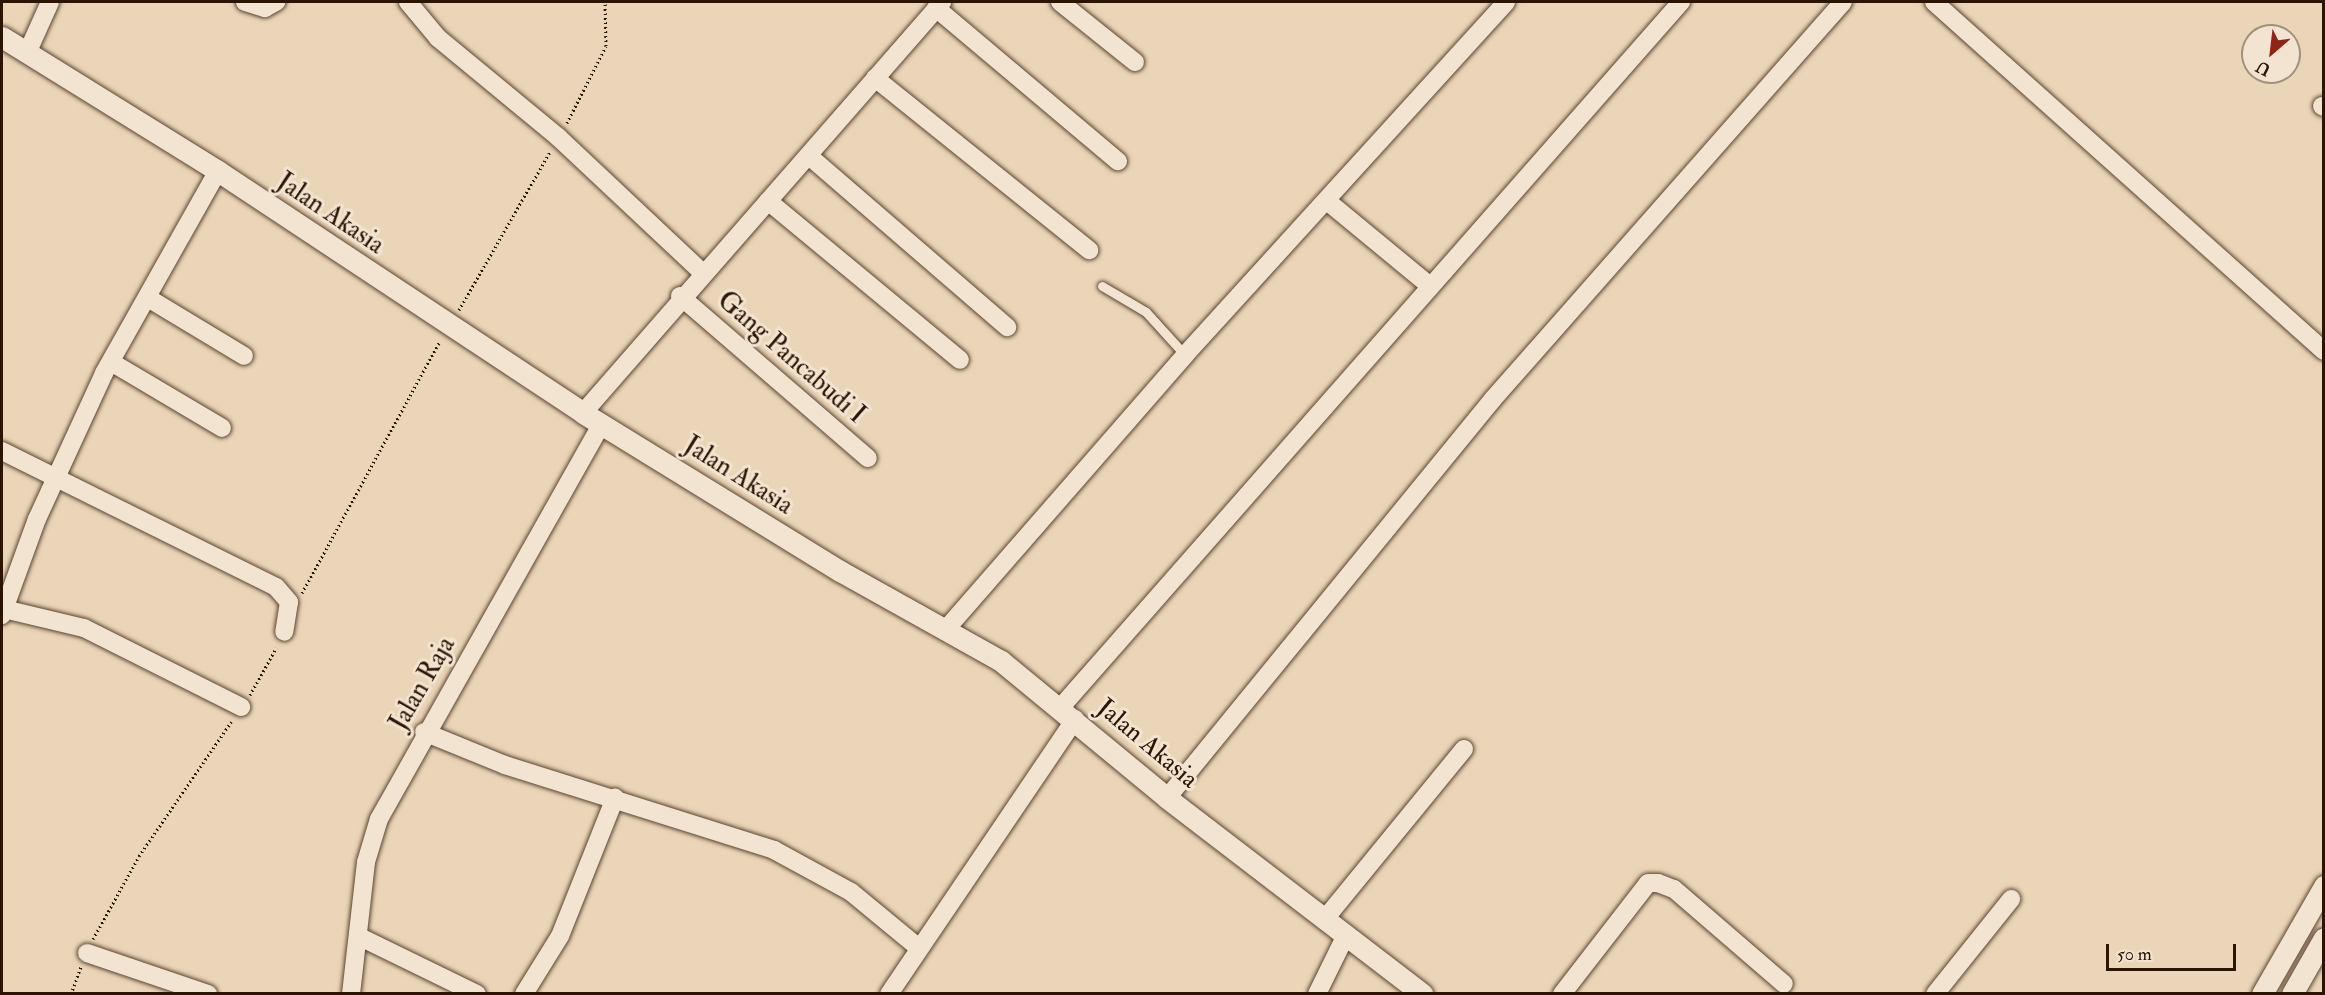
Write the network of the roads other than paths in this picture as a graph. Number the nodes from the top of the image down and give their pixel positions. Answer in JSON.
{"nodes":[{"id":1,"x":50,"y":2,"type":"edge"},
{"id":2,"x":245,"y":2,"type":"edge"},
{"id":3,"x":276,"y":2,"type":"edge"},
{"id":4,"x":408,"y":2,"type":"edge"},
{"id":5,"x":1060,"y":2,"type":"edge"},
{"id":6,"x":1506,"y":2,"type":"edge"},
{"id":7,"x":1681,"y":2,"type":"edge"},
{"id":8,"x":1843,"y":2,"type":"edge"},
{"id":9,"x":1934,"y":2,"type":"edge"},
{"id":10,"x":939,"y":5,"type":"edge"},
{"id":11,"x":2,"y":37,"type":"edge"},
{"id":12,"x":28,"y":51,"type":"junction"},
{"id":13,"x":1135,"y":62,"type":"dead end"},
{"id":14,"x":875,"y":78,"type":"junction"},
{"id":15,"x":809,"y":156,"type":"junction"},
{"id":16,"x":1118,"y":161,"type":"dead end"},
{"id":17,"x":218,"y":171,"type":"junction"},
{"id":18,"x":768,"y":201,"type":"junction"},
{"id":19,"x":1327,"y":201,"type":"junction"},
{"id":20,"x":1089,"y":250,"type":"dead end"},
{"id":21,"x":702,"y":272,"type":"junction"},
{"id":22,"x":1102,"y":285,"type":"dead end"},
{"id":23,"x":1430,"y":286,"type":"junction"},
{"id":24,"x":680,"y":296,"type":"junction"},
{"id":25,"x":148,"y":298,"type":"junction"},
{"id":26,"x":1007,"y":327,"type":"dead end"},
{"id":27,"x":2324,"y":351,"type":"edge"},
{"id":28,"x":1185,"y":355,"type":"junction"},
{"id":29,"x":244,"y":356,"type":"dead end"},
{"id":30,"x":960,"y":360,"type":"dead end"},
{"id":31,"x":111,"y":362,"type":"junction"},
{"id":32,"x":583,"y":413,"type":"junction"},
{"id":33,"x":602,"y":423,"type":"junction"},
{"id":34,"x":222,"y":428,"type":"dead end"},
{"id":35,"x":2,"y":451,"type":"edge"},
{"id":36,"x":868,"y":458,"type":"dead end"},
{"id":37,"x":56,"y":477,"type":"junction"},
{"id":38,"x":3,"y":612,"type":"edge"},
{"id":39,"x":948,"y":627,"type":"junction"},
{"id":40,"x":284,"y":632,"type":"road end"},
{"id":41,"x":241,"y":707,"type":"road end"},
{"id":42,"x":1068,"y":713,"type":"junction"},
{"id":43,"x":424,"y":732,"type":"junction"},
{"id":44,"x":1464,"y":749,"type":"dead end"},
{"id":45,"x":615,"y":798,"type":"junction"},
{"id":46,"x":1167,"y":798,"type":"junction"},
{"id":47,"x":2324,"y":886,"type":"edge"},
{"id":48,"x":2011,"y":898,"type":"dead end"},
{"id":49,"x":1324,"y":920,"type":"junction"},
{"id":50,"x":360,"y":937,"type":"junction"},
{"id":51,"x":1345,"y":937,"type":"junction"},
{"id":52,"x":2324,"y":938,"type":"edge"},
{"id":53,"x":919,"y":948,"type":"junction"},
{"id":54,"x":87,"y":953,"type":"road end"},
{"id":55,"x":1784,"y":984,"type":"dead end"},
{"id":56,"x":207,"y":993,"type":"edge"},
{"id":57,"x":351,"y":993,"type":"edge"},
{"id":58,"x":477,"y":993,"type":"edge"},
{"id":59,"x":524,"y":993,"type":"edge"},
{"id":60,"x":889,"y":993,"type":"edge"},
{"id":61,"x":1317,"y":993,"type":"edge"},
{"id":62,"x":1422,"y":993,"type":"edge"},
{"id":63,"x":1562,"y":993,"type":"edge"},
{"id":64,"x":1935,"y":993,"type":"edge"},
{"id":65,"x":2262,"y":993,"type":"edge"},
{"id":66,"x":2292,"y":993,"type":"edge"}],
"edges":[{"from":1,"to":12,"type":"street"},
{"from":2,"to":3,"type":"street"},
{"from":4,"to":21,"type":"street"},
{"from":5,"to":13,"type":"street"},
{"from":6,"to":19,"type":"street"},
{"from":7,"to":23,"type":"street"},
{"from":8,"to":46,"type":"street"},
{"from":9,"to":27,"type":"street"},
{"from":10,"to":14,"type":"street"},
{"from":10,"to":16,"type":"street"},
{"from":11,"to":12,"type":"street","name":"Jalan Akasia"},
{"from":12,"to":17,"type":"street","name":"Jalan Akasia"},
{"from":14,"to":15,"type":"street"},
{"from":14,"to":20,"type":"street"},
{"from":15,"to":18,"type":"street"},
{"from":15,"to":26,"type":"street"},
{"from":17,"to":25,"type":"street"},
{"from":17,"to":32,"type":"street","name":"Jalan Akasia"},
{"from":18,"to":21,"type":"street"},
{"from":18,"to":30,"type":"street"},
{"from":19,"to":23,"type":"street"},
{"from":19,"to":28,"type":"street"},
{"from":21,"to":24,"type":"street"},
{"from":22,"to":28,"type":"lane"},
{"from":23,"to":42,"type":"street"},
{"from":24,"to":32,"type":"street"},
{"from":24,"to":36,"type":"street","name":"Gang Pancabudi I"},
{"from":25,"to":29,"type":"street"},
{"from":25,"to":31,"type":"street"},
{"from":28,"to":39,"type":"street"},
{"from":31,"to":34,"type":"street"},
{"from":31,"to":37,"type":"street"},
{"from":32,"to":33,"type":"street","name":"Jalan Akasia"},
{"from":33,"to":39,"type":"street","name":"Jalan Akasia"},
{"from":33,"to":43,"type":"street","name":"Jalan Raja"},
{"from":35,"to":37,"type":"street"},
{"from":37,"to":38,"type":"street"},
{"from":37,"to":40,"type":"street"},
{"from":38,"to":41,"type":"street"},
{"from":39,"to":42,"type":"street","name":"Jalan Akasia"},
{"from":42,"to":46,"type":"street","name":"Jalan Akasia"},
{"from":42,"to":53,"type":"street"},
{"from":43,"to":45,"type":"street"},
{"from":43,"to":50,"type":"street","name":"Jalan Raja"},
{"from":44,"to":49,"type":"street"},
{"from":45,"to":53,"type":"street"},
{"from":45,"to":59,"type":"street"},
{"from":46,"to":49,"type":"street","name":"Jalan Akasia"},
{"from":47,"to":65,"type":"street"},
{"from":48,"to":64,"type":"street"},
{"from":49,"to":51,"type":"street","name":"Jalan Akasia"},
{"from":50,"to":57,"type":"street","name":"Jalan Raja"},
{"from":50,"to":58,"type":"street"},
{"from":51,"to":61,"type":"street"},
{"from":51,"to":62,"type":"street","name":"Jalan Akasia"},
{"from":52,"to":66,"type":"street"},
{"from":53,"to":60,"type":"street"},
{"from":54,"to":56,"type":"street"},
{"from":55,"to":63,"type":"street"}]}
